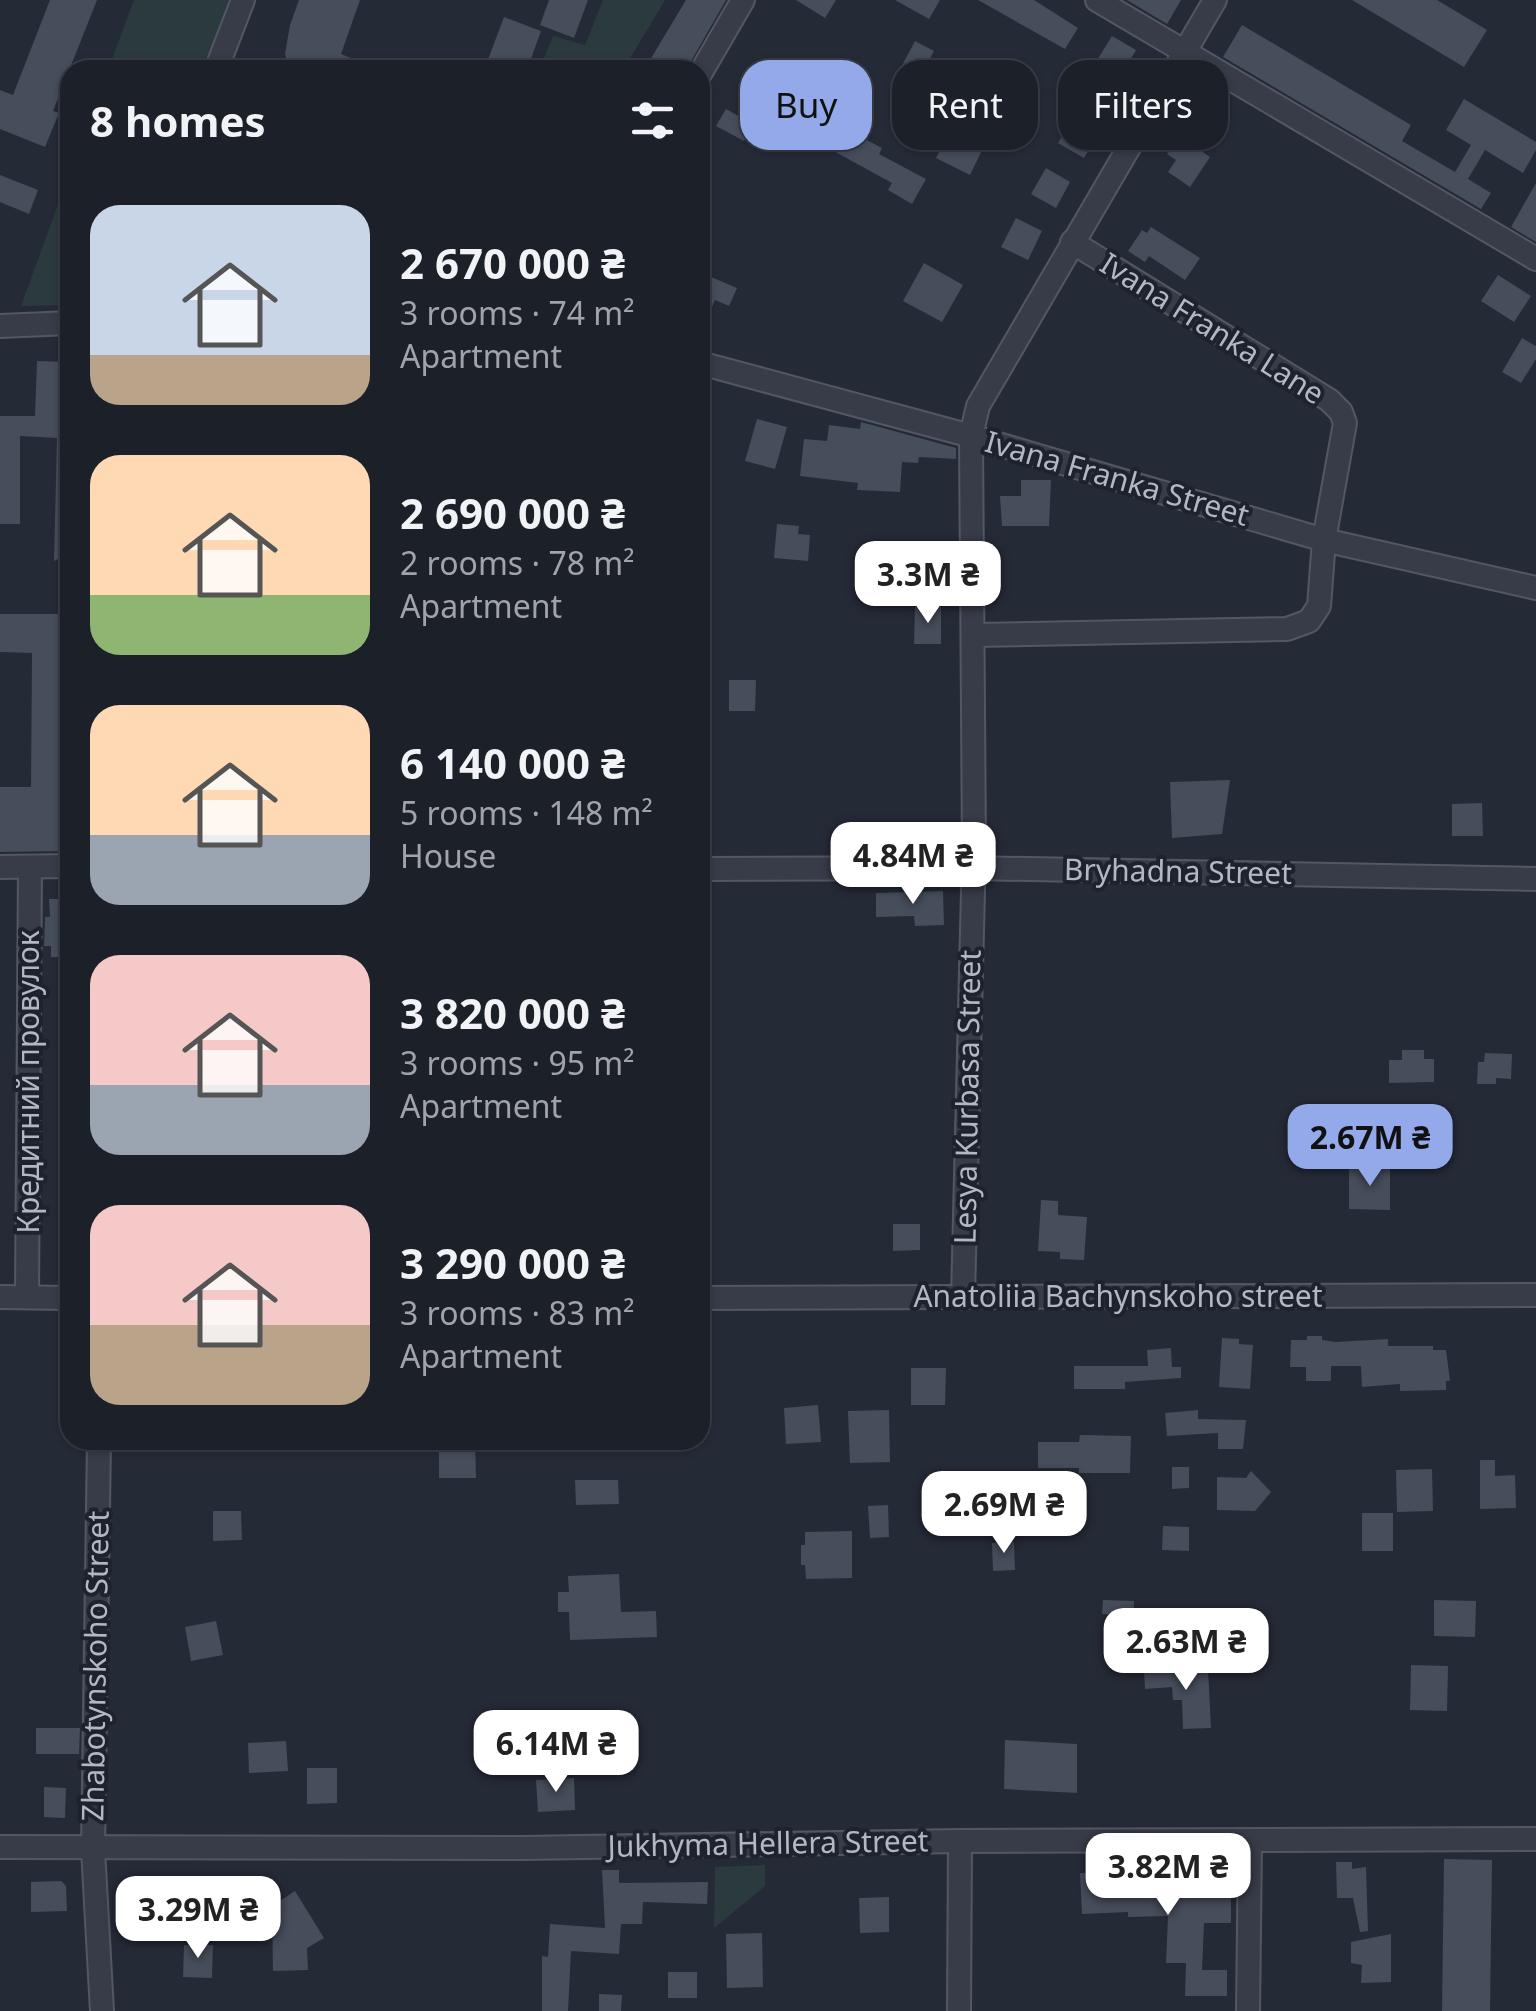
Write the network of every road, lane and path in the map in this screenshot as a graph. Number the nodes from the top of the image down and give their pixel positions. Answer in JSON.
{"nodes":[{"id":1,"x":243,"y":0,"type":"edge"},
{"id":2,"x":743,"y":0,"type":"edge"},
{"id":3,"x":1097,"y":0,"type":"edge"},
{"id":4,"x":1215,"y":0,"type":"edge"},
{"id":5,"x":1186,"y":52,"type":"junction"},
{"id":6,"x":220,"y":60,"type":"edge"},
{"id":7,"x":708,"y":60,"type":"edge"},
{"id":8,"x":1072,"y":242,"type":"junction"},
{"id":9,"x":1536,"y":259,"type":"edge"},
{"id":10,"x":60,"y":323,"type":"edge"},
{"id":11,"x":0,"y":326,"type":"edge"},
{"id":12,"x":710,"y":366,"type":"edge"},
{"id":13,"x":971,"y":436,"type":"junction"},
{"id":14,"x":1324,"y":540,"type":"junction"},
{"id":15,"x":1536,"y":588,"type":"edge"},
{"id":16,"x":974,"y":636,"type":"junction"},
{"id":17,"x":0,"y":866,"type":"edge"},
{"id":18,"x":60,"y":866,"type":"edge"},
{"id":19,"x":30,"y":867,"type":"junction"},
{"id":20,"x":973,"y":868,"type":"junction"},
{"id":21,"x":710,"y":870,"type":"edge"},
{"id":22,"x":1536,"y":879,"type":"edge"},
{"id":23,"x":1536,"y":1296,"type":"edge"},
{"id":24,"x":0,"y":1297,"type":"edge"},
{"id":25,"x":27,"y":1297,"type":"junction"},
{"id":26,"x":60,"y":1298,"type":"edge"},
{"id":27,"x":710,"y":1298,"type":"edge"},
{"id":28,"x":963,"y":1298,"type":"junction"},
{"id":29,"x":99,"y":1450,"type":"edge"},
{"id":30,"x":1536,"y":1839,"type":"edge"},
{"id":31,"x":960,"y":1841,"type":"junction"},
{"id":32,"x":1250,"y":1841,"type":"junction"},
{"id":33,"x":0,"y":1848,"type":"edge"},
{"id":34,"x":93,"y":1849,"type":"junction"},
{"id":35,"x":102,"y":2011,"type":"edge"},
{"id":36,"x":959,"y":2011,"type":"edge"},
{"id":37,"x":1248,"y":2011,"type":"edge"}],
"edges":[{"from":1,"to":6,"type":"street"},
{"from":2,"to":7,"type":"street"},
{"from":3,"to":5,"type":"street"},
{"from":4,"to":5,"type":"street","name":"Lesya Kurbasa Street"},
{"from":5,"to":8,"type":"street","name":"Lesya Kurbasa Street"},
{"from":5,"to":9,"type":"street"},
{"from":8,"to":13,"type":"street","name":"Lesya Kurbasa Street"},
{"from":8,"to":14,"type":"street","name":"Ivana Franka Lane"},
{"from":10,"to":11,"type":"street"},
{"from":12,"to":13,"type":"street","name":"Ivana Franka Street"},
{"from":13,"to":14,"type":"street","name":"Ivana Franka Street"},
{"from":13,"to":16,"type":"street","name":"Lesya Kurbasa Street"},
{"from":14,"to":15,"type":"street","name":"Ivana Franka Street"},
{"from":14,"to":16,"type":"street","name":"Ivana Franka Lane"},
{"from":16,"to":20,"type":"street","name":"Lesya Kurbasa Street"},
{"from":17,"to":19,"type":"street"},
{"from":18,"to":19,"type":"street"},
{"from":19,"to":25,"type":"street","name":"Кредитний провулок"},
{"from":20,"to":21,"type":"street","name":"Bryhadna Street"},
{"from":20,"to":22,"type":"street","name":"Bryhadna Street"},
{"from":20,"to":28,"type":"street","name":"Lesya Kurbasa Street"},
{"from":23,"to":28,"type":"street","name":"Anatoliia Bachynskoho street"},
{"from":24,"to":25,"type":"street"},
{"from":25,"to":26,"type":"street"},
{"from":27,"to":28,"type":"street","name":"Anatoliia Bachynskoho street"},
{"from":29,"to":34,"type":"street","name":"Zhabotynskoho Street"},
{"from":30,"to":32,"type":"street","name":"Jukhyma Hellera Street"},
{"from":31,"to":32,"type":"street","name":"Jukhyma Hellera Street"},
{"from":31,"to":34,"type":"street","name":"Jukhyma Hellera Street"},
{"from":31,"to":36,"type":"street"},
{"from":32,"to":37,"type":"street"},
{"from":33,"to":34,"type":"street","name":"Jukhyma Hellera Street"},
{"from":34,"to":35,"type":"street","name":"Zhabotynskoho Street"}]}
